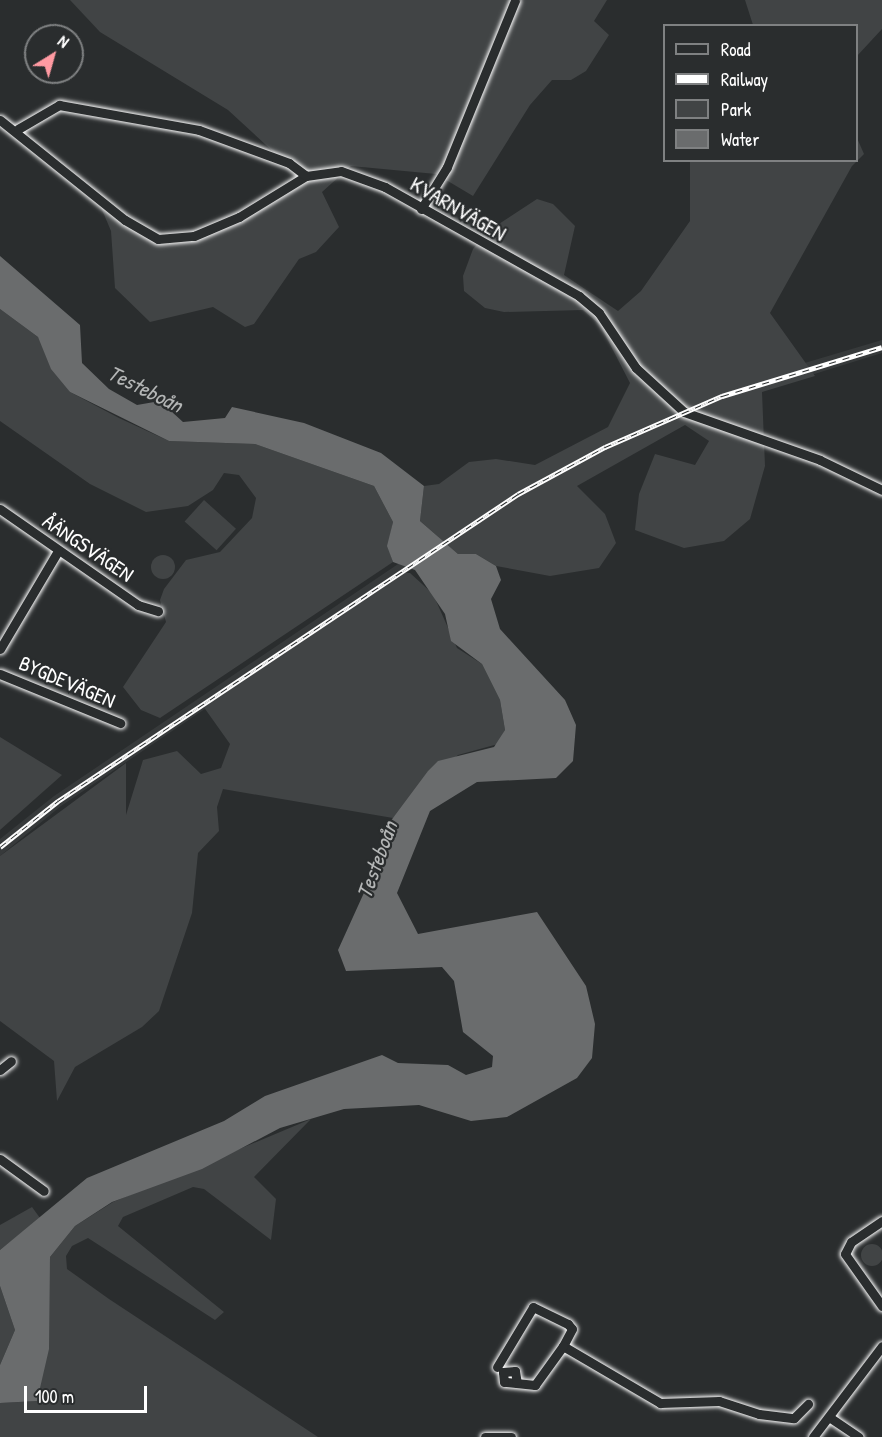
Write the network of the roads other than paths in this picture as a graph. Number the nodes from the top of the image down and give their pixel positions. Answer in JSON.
{"nodes":[{"id":1,"x":515,"y":0,"type":"edge"},
{"id":2,"x":0,"y":120,"type":"edge"},
{"id":3,"x":18,"y":129,"type":"junction"},
{"id":4,"x":306,"y":176,"type":"junction"},
{"id":5,"x":421,"y":209,"type":"junction"},
{"id":6,"x":882,"y":490,"type":"edge"},
{"id":7,"x":0,"y":509,"type":"edge"},
{"id":8,"x":58,"y":551,"type":"junction"},
{"id":9,"x":158,"y":610,"type":"dead end"},
{"id":10,"x":0,"y":649,"type":"edge"},
{"id":11,"x":0,"y":674,"type":"edge"},
{"id":12,"x":120,"y":723,"type":"dead end"},
{"id":13,"x":11,"y":1061,"type":"dead end"},
{"id":14,"x":0,"y":1070,"type":"edge"},
{"id":15,"x":0,"y":1158,"type":"edge"},
{"id":16,"x":44,"y":1191,"type":"dead end"},
{"id":17,"x":882,"y":1221,"type":"edge"},
{"id":18,"x":882,"y":1306,"type":"edge"},
{"id":19,"x":563,"y":1346,"type":"junction"},
{"id":20,"x":882,"y":1346,"type":"edge"},
{"id":21,"x":496,"y":1367,"type":"dead end"},
{"id":22,"x":517,"y":1383,"type":"dead end"},
{"id":23,"x":808,"y":1404,"type":"dead end"},
{"id":24,"x":832,"y":1419,"type":"junction"},
{"id":25,"x":484,"y":1432,"type":"edge"},
{"id":26,"x":511,"y":1437,"type":"edge"},
{"id":27,"x":813,"y":1437,"type":"edge"},
{"id":28,"x":858,"y":1437,"type":"edge"}],
"edges":[{"from":1,"to":5,"type":"street"},
{"from":2,"to":3,"type":"street","name":"KVARNVÄGEN"},
{"from":3,"to":4,"type":"street"},
{"from":3,"to":4,"type":"street","name":"KVARNVÄGEN"},
{"from":4,"to":5,"type":"street","name":"KVARNVÄGEN"},
{"from":5,"to":6,"type":"street","name":"KVARNVÄGEN"},
{"from":7,"to":8,"type":"street","name":"ÅÄNGSVÄGEN"},
{"from":8,"to":9,"type":"street","name":"ÅÄNGSVÄGEN"},
{"from":8,"to":10,"type":"street"},
{"from":11,"to":12,"type":"street","name":"BYGDEVÄGEN"},
{"from":13,"to":14,"type":"street"},
{"from":15,"to":16,"type":"street"},
{"from":17,"to":18,"type":"street"},
{"from":19,"to":21,"type":"street"},
{"from":19,"to":22,"type":"street"},
{"from":19,"to":23,"type":"street"},
{"from":20,"to":24,"type":"street"},
{"from":24,"to":27,"type":"street"},
{"from":24,"to":28,"type":"street"},
{"from":25,"to":26,"type":"street"}]}
